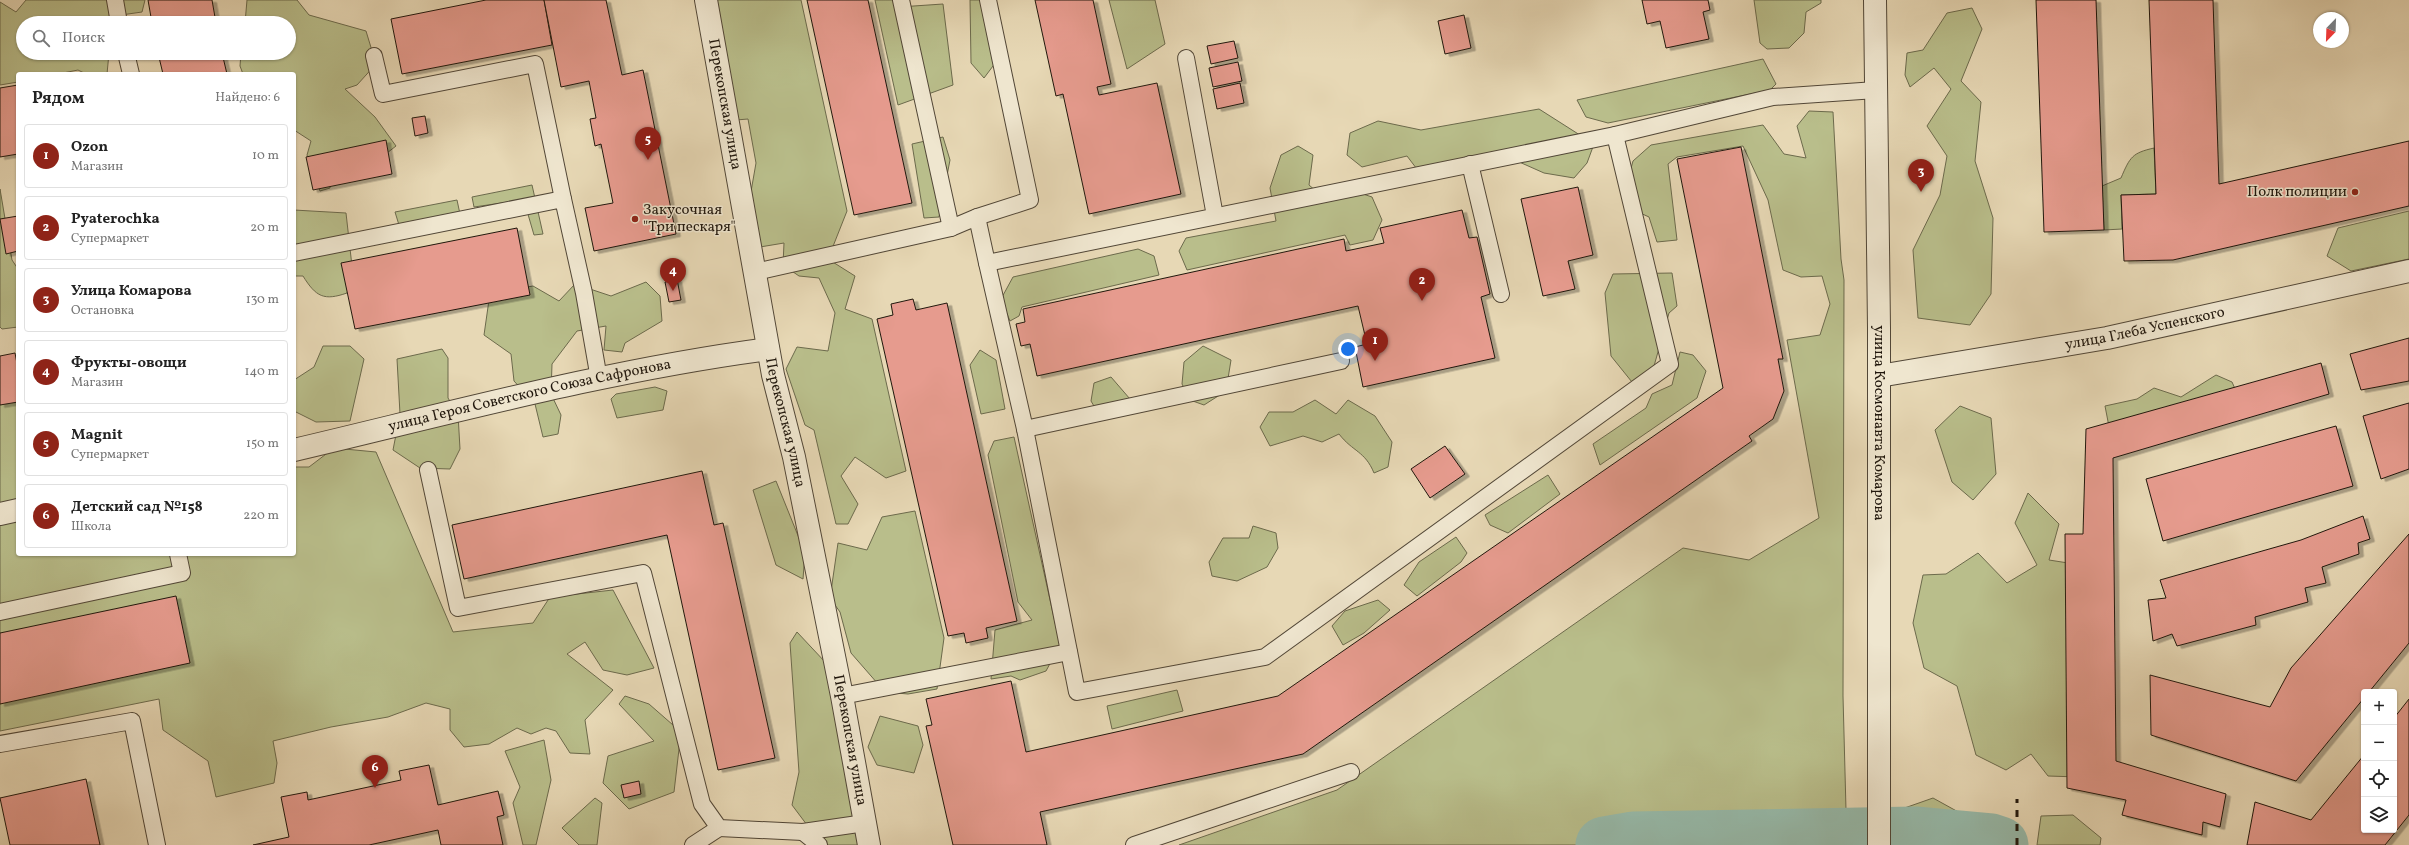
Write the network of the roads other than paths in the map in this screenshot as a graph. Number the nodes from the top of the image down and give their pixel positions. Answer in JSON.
{"nodes":[{"id":1,"x":115,"y":0,"type":"edge"},
{"id":2,"x":706,"y":0,"type":"edge"},
{"id":3,"x":902,"y":0,"type":"edge"},
{"id":4,"x":988,"y":0,"type":"edge"},
{"id":5,"x":1875,"y":0,"type":"edge"},
{"id":6,"x":118,"y":16,"type":"edge"},
{"id":7,"x":374,"y":56,"type":"dead end"},
{"id":8,"x":1186,"y":58,"type":"dead end"},
{"id":9,"x":128,"y":60,"type":"edge"},
{"id":10,"x":131,"y":72,"type":"edge"},
{"id":11,"x":1876,"y":90,"type":"junction"},
{"id":12,"x":1615,"y":135,"type":"junction"},
{"id":13,"x":1470,"y":164,"type":"junction"},
{"id":14,"x":563,"y":199,"type":"junction"},
{"id":15,"x":1215,"y":216,"type":"junction"},
{"id":16,"x":977,"y":217,"type":"junction"},
{"id":17,"x":951,"y":228,"type":"junction"},
{"id":18,"x":296,"y":253,"type":"edge"},
{"id":19,"x":987,"y":263,"type":"junction"},
{"id":20,"x":2409,"y":271,"type":"edge"},
{"id":21,"x":756,"y":272,"type":"junction"},
{"id":22,"x":1501,"y":294,"type":"dead end"},
{"id":23,"x":768,"y":349,"type":"junction"},
{"id":24,"x":1341,"y":361,"type":"dead end"},
{"id":25,"x":1879,"y":376,"type":"junction"},
{"id":26,"x":599,"y":378,"type":"junction"},
{"id":27,"x":1026,"y":429,"type":"junction"},
{"id":28,"x":296,"y":450,"type":"edge"},
{"id":29,"x":428,"y":470,"type":"dead end"},
{"id":30,"x":16,"y":510,"type":"edge"},
{"id":31,"x":0,"y":514,"type":"edge"},
{"id":32,"x":178,"y":556,"type":"edge"},
{"id":33,"x":0,"y":612,"type":"edge"},
{"id":34,"x":1069,"y":652,"type":"junction"},
{"id":35,"x":842,"y":696,"type":"junction"},
{"id":36,"x":0,"y":744,"type":"edge"},
{"id":37,"x":1351,"y":772,"type":"dead end"},
{"id":38,"x":865,"y":823,"type":"junction"},
{"id":39,"x":719,"y":828,"type":"junction"},
{"id":40,"x":803,"y":832,"type":"junction"},
{"id":41,"x":157,"y":845,"type":"edge"},
{"id":42,"x":693,"y":845,"type":"edge"},
{"id":43,"x":819,"y":845,"type":"edge"},
{"id":44,"x":869,"y":845,"type":"edge"},
{"id":45,"x":1134,"y":845,"type":"edge"},
{"id":46,"x":1879,"y":845,"type":"edge"}],
"edges":[{"from":1,"to":6,"type":"lane"},
{"from":2,"to":21,"type":"street","name":"Перекопская улица"},
{"from":3,"to":17,"type":"lane"},
{"from":4,"to":16,"type":"lane"},
{"from":5,"to":11,"type":"street","name":"улица Космонавта Комарова"},
{"from":7,"to":14,"type":"lane"},
{"from":8,"to":15,"type":"lane"},
{"from":9,"to":10,"type":"lane"},
{"from":11,"to":12,"type":"lane"},
{"from":11,"to":25,"type":"street","name":"улица Космонавта Комарова"},
{"from":12,"to":13,"type":"lane"},
{"from":12,"to":34,"type":"lane"},
{"from":13,"to":15,"type":"lane"},
{"from":13,"to":22,"type":"lane"},
{"from":14,"to":18,"type":"lane"},
{"from":14,"to":26,"type":"lane"},
{"from":15,"to":19,"type":"lane"},
{"from":16,"to":17,"type":"lane"},
{"from":16,"to":19,"type":"lane"},
{"from":17,"to":21,"type":"lane"},
{"from":19,"to":27,"type":"lane"},
{"from":20,"to":25,"type":"street","name":"улица Глеба Успенского"},
{"from":21,"to":23,"type":"street","name":"Перекопская улица"},
{"from":23,"to":26,"type":"street","name":"улица Героя Советского Союза Сафронова"},
{"from":23,"to":35,"type":"street","name":"Перекопская улица"},
{"from":24,"to":27,"type":"lane"},
{"from":25,"to":46,"type":"street","name":"улица Космонавта Комарова"},
{"from":26,"to":28,"type":"street","name":"улица Героя Советского Союза Сафронова"},
{"from":27,"to":34,"type":"lane"},
{"from":29,"to":39,"type":"lane"},
{"from":30,"to":31,"type":"street"},
{"from":32,"to":33,"type":"lane"},
{"from":34,"to":35,"type":"lane"},
{"from":35,"to":38,"type":"street","name":"Перекопская улица"},
{"from":36,"to":41,"type":"lane"},
{"from":37,"to":45,"type":"lane"},
{"from":38,"to":40,"type":"lane"},
{"from":38,"to":44,"type":"street","name":"Перекопская улица"},
{"from":39,"to":40,"type":"lane"},
{"from":39,"to":42,"type":"lane"},
{"from":40,"to":43,"type":"lane"}]}
